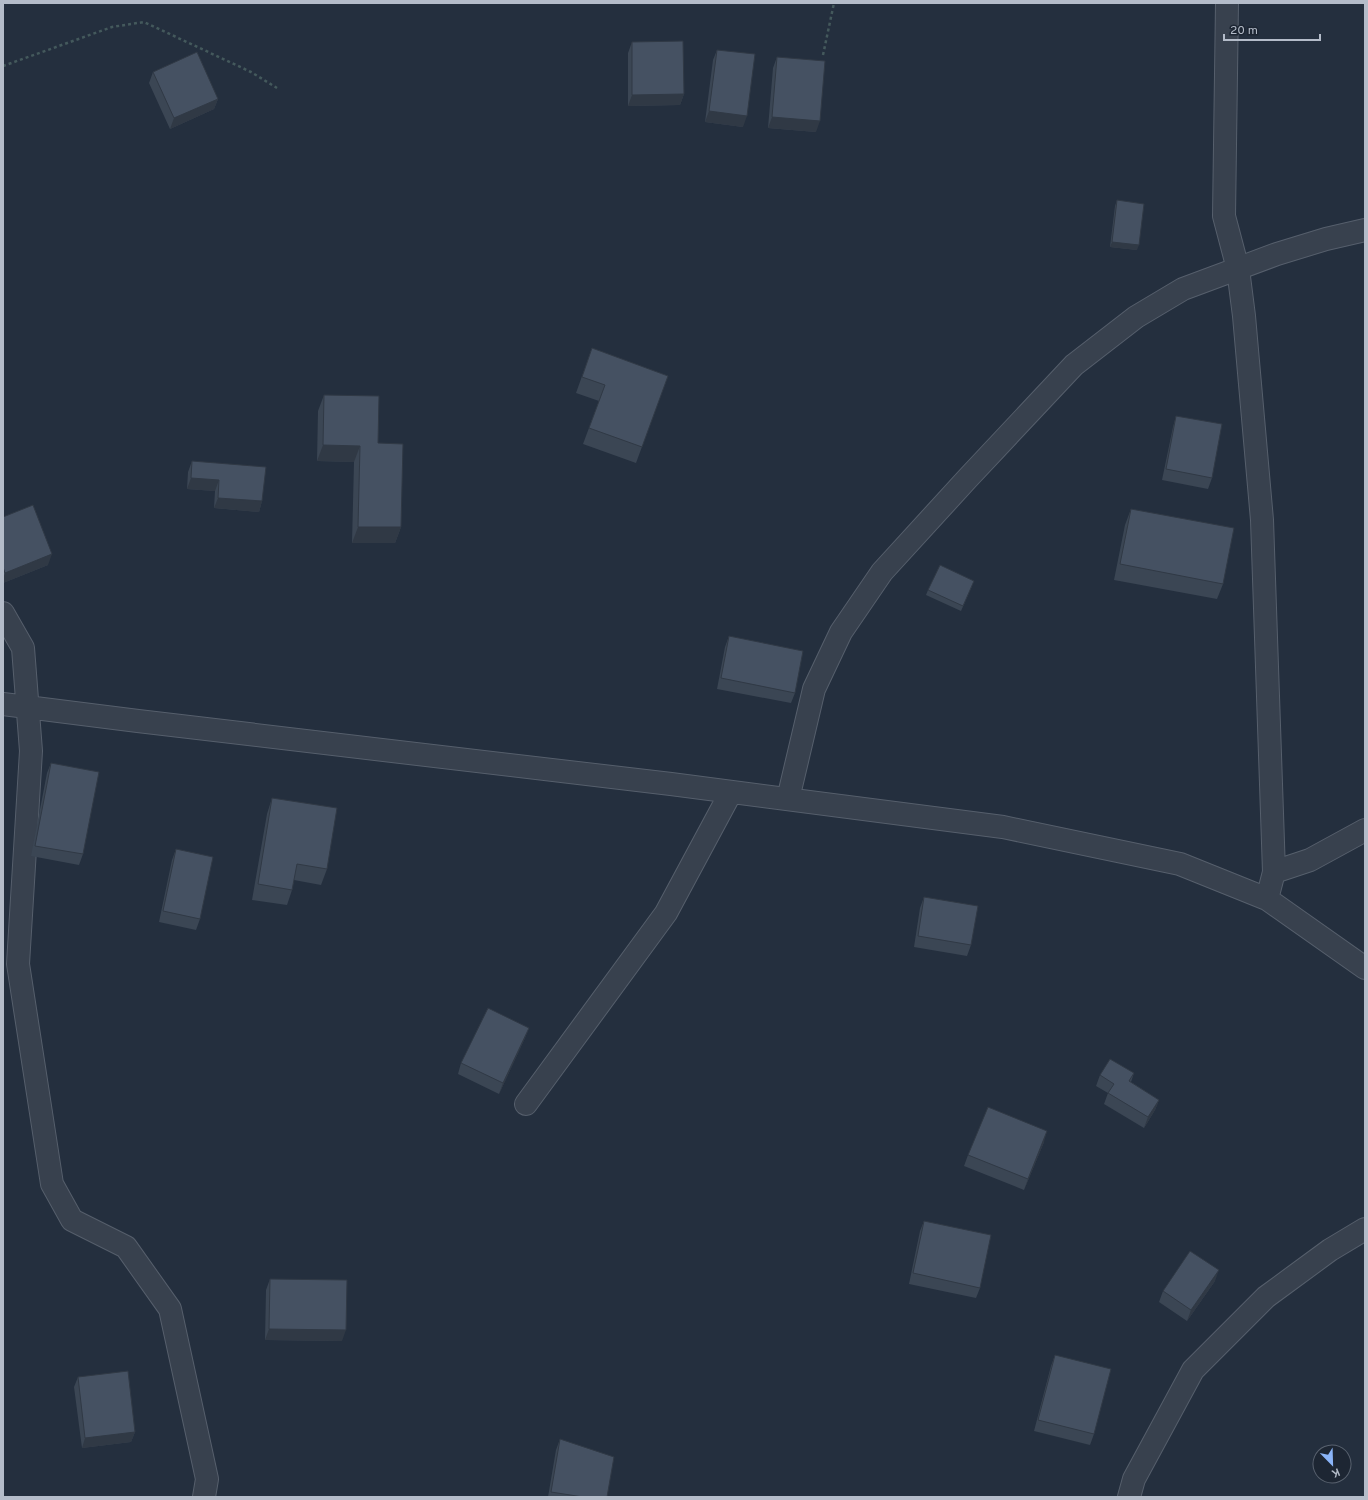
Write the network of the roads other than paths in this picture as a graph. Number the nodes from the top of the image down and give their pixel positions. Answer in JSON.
{"nodes":[{"id":1,"x":1227,"y":3,"type":"edge"},
{"id":2,"x":1365,"y":230,"type":"edge"},
{"id":3,"x":1238,"y":269,"type":"junction"},
{"id":4,"x":3,"y":613,"type":"edge"},
{"id":5,"x":3,"y":704,"type":"edge"},
{"id":6,"x":28,"y":707,"type":"junction"},
{"id":7,"x":731,"y":792,"type":"junction"},
{"id":8,"x":788,"y":799,"type":"junction"},
{"id":9,"x":1365,"y":830,"type":"edge"},
{"id":10,"x":1274,"y":872,"type":"junction"},
{"id":11,"x":1267,"y":899,"type":"junction"},
{"id":12,"x":1365,"y":968,"type":"edge"},
{"id":13,"x":526,"y":1104,"type":"dead end"},
{"id":14,"x":1365,"y":1229,"type":"edge"},
{"id":15,"x":204,"y":1497,"type":"edge"},
{"id":16,"x":1129,"y":1497,"type":"edge"}],
"edges":[{"from":1,"to":3,"type":"street"},
{"from":2,"to":3,"type":"street"},
{"from":3,"to":8,"type":"street"},
{"from":3,"to":10,"type":"street"},
{"from":4,"to":6,"type":"street"},
{"from":5,"to":6,"type":"street"},
{"from":6,"to":7,"type":"street"},
{"from":6,"to":15,"type":"street"},
{"from":7,"to":8,"type":"street"},
{"from":7,"to":13,"type":"street"},
{"from":8,"to":11,"type":"street"},
{"from":9,"to":10,"type":"street"},
{"from":10,"to":11,"type":"street"},
{"from":11,"to":12,"type":"street"},
{"from":14,"to":16,"type":"street"}]}
